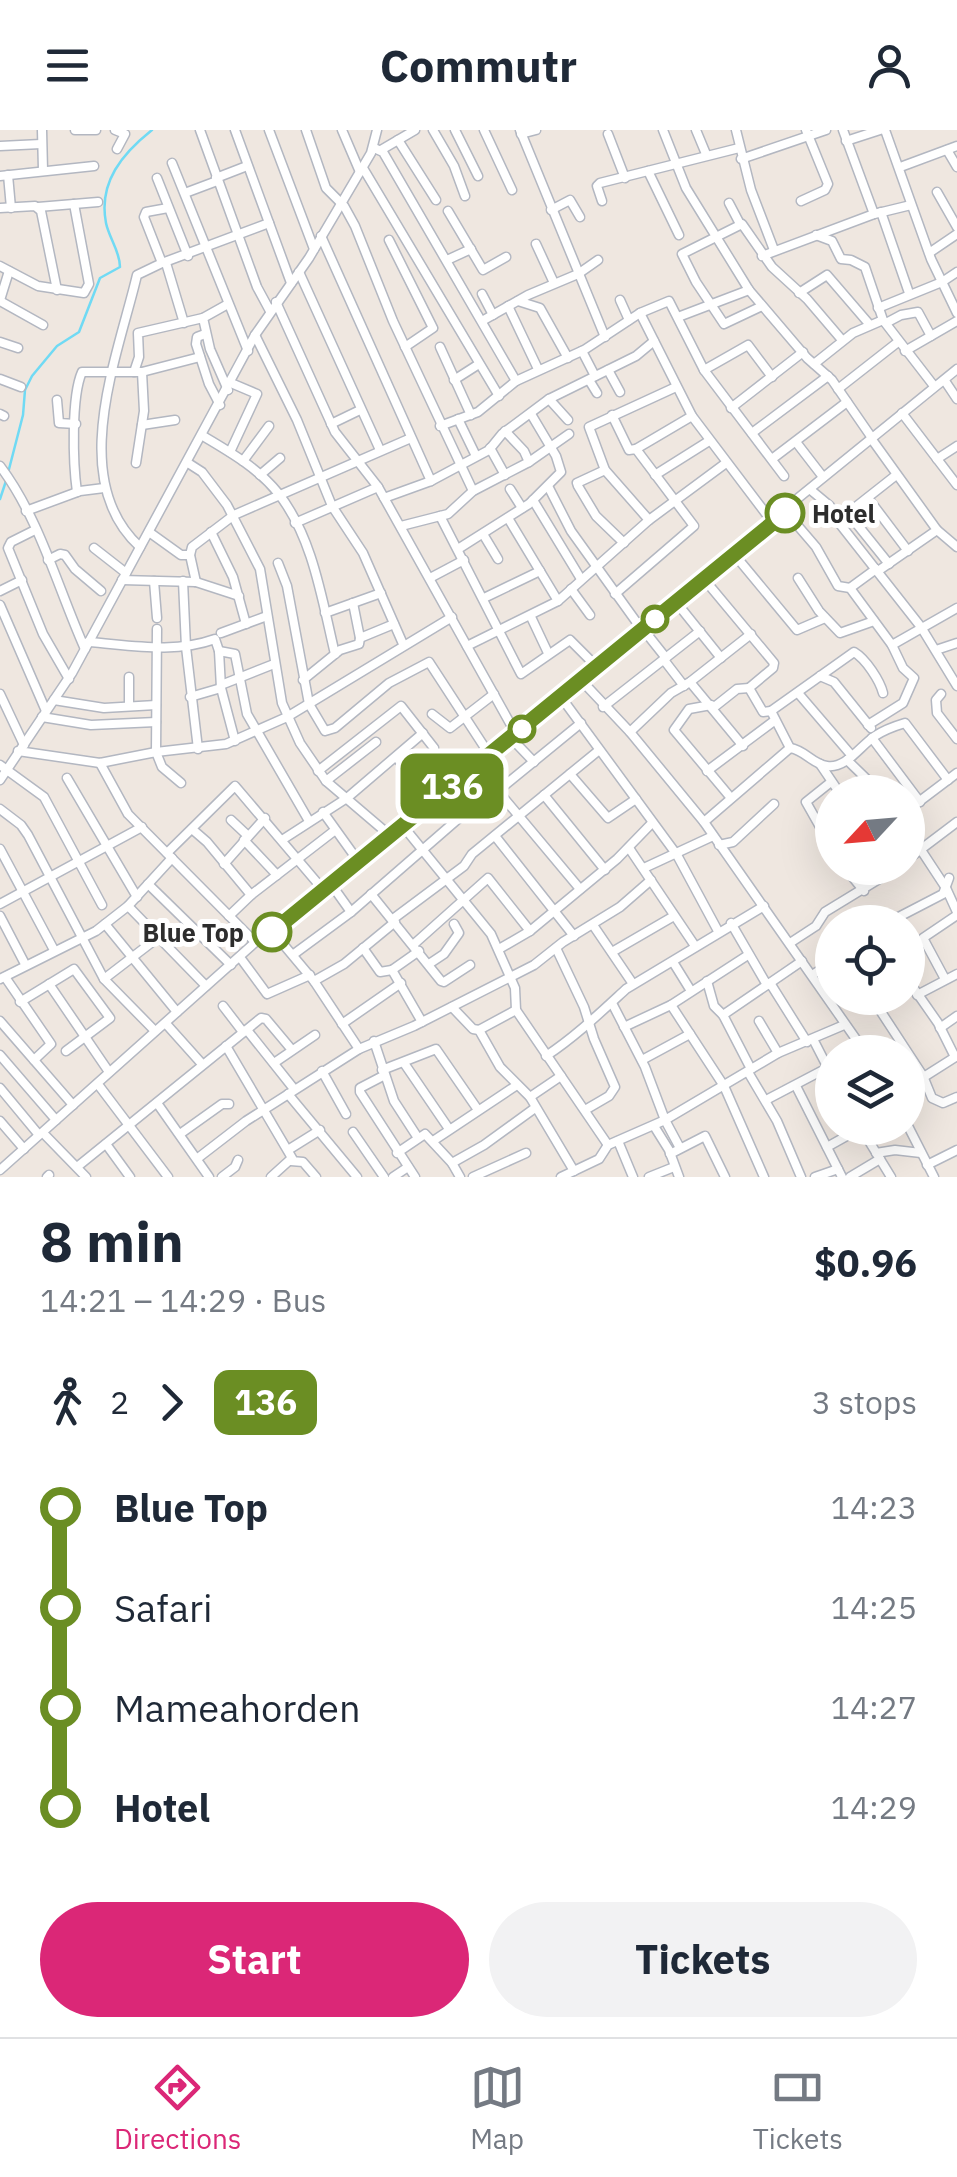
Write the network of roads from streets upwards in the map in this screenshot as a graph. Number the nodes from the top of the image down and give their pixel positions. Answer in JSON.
{"nodes":[{"id":1,"x":42,"y":130,"type":"edge"},
{"id":2,"x":76,"y":130,"type":"edge"},
{"id":3,"x":96,"y":130,"type":"edge"},
{"id":4,"x":115,"y":130,"type":"edge"},
{"id":5,"x":200,"y":130,"type":"edge"},
{"id":6,"x":234,"y":130,"type":"edge"},
{"id":7,"x":269,"y":130,"type":"edge"},
{"id":8,"x":306,"y":130,"type":"edge"},
{"id":9,"x":342,"y":130,"type":"edge"},
{"id":10,"x":377,"y":130,"type":"edge"},
{"id":11,"x":415,"y":130,"type":"edge"},
{"id":12,"x":433,"y":130,"type":"edge"},
{"id":13,"x":455,"y":130,"type":"edge"},
{"id":14,"x":484,"y":130,"type":"edge"},
{"id":15,"x":536,"y":130,"type":"edge"},
{"id":16,"x":663,"y":130,"type":"edge"},
{"id":17,"x":696,"y":130,"type":"edge"},
{"id":18,"x":737,"y":130,"type":"edge"},
{"id":19,"x":826,"y":130,"type":"edge"},
{"id":20,"x":843,"y":130,"type":"edge"},
{"id":21,"x":888,"y":131,"type":"edge"},
{"id":22,"x":521,"y":132,"type":"edge"},
{"id":23,"x":807,"y":133,"type":"edge"},
{"id":24,"x":608,"y":134,"type":"dead end"},
{"id":25,"x":398,"y":140,"type":"junction"},
{"id":26,"x":846,"y":141,"type":"junction"},
{"id":27,"x":41,"y":144,"type":"junction"},
{"id":28,"x":0,"y":146,"type":"edge"},
{"id":29,"x":739,"y":148,"type":"junction"},
{"id":30,"x":953,"y":148,"type":"edge"},
{"id":31,"x":117,"y":149,"type":"dead end"},
{"id":32,"x":377,"y":149,"type":"junction"},
{"id":33,"x":706,"y":154,"type":"junction"},
{"id":34,"x":742,"y":158,"type":"junction"},
{"id":35,"x":172,"y":163,"type":"dead end"},
{"id":36,"x":677,"y":163,"type":"junction"},
{"id":37,"x":955,"y":163,"type":"edge"},
{"id":38,"x":94,"y":166,"type":"dead end"},
{"id":39,"x":247,"y":166,"type":"junction"},
{"id":40,"x":903,"y":166,"type":"junction"},
{"id":41,"x":44,"y":170,"type":"junction"},
{"id":42,"x":362,"y":170,"type":"junction"},
{"id":43,"x":648,"y":172,"type":"junction"},
{"id":44,"x":4,"y":176,"type":"edge"},
{"id":45,"x":478,"y":176,"type":"dead end"},
{"id":46,"x":157,"y":178,"type":"dead end"},
{"id":47,"x":625,"y":178,"type":"junction"},
{"id":48,"x":217,"y":179,"type":"junction"},
{"id":49,"x":512,"y":190,"type":"dead end"},
{"id":50,"x":185,"y":192,"type":"junction"},
{"id":51,"x":937,"y":192,"type":"dead end"},
{"id":52,"x":465,"y":196,"type":"dead end"},
{"id":53,"x":436,"y":200,"type":"dead end"},
{"id":54,"x":602,"y":201,"type":"dead end"},
{"id":55,"x":801,"y":201,"type":"dead end"},
{"id":56,"x":98,"y":202,"type":"dead end"},
{"id":57,"x":729,"y":203,"type":"dead end"},
{"id":58,"x":74,"y":204,"type":"junction"},
{"id":59,"x":341,"y":204,"type":"junction"},
{"id":60,"x":911,"y":205,"type":"junction"},
{"id":61,"x":0,"y":208,"type":"edge"},
{"id":62,"x":11,"y":208,"type":"junction"},
{"id":63,"x":38,"y":208,"type":"junction"},
{"id":64,"x":168,"y":208,"type":"junction"},
{"id":65,"x":551,"y":210,"type":"junction"},
{"id":66,"x":448,"y":211,"type":"dead end"},
{"id":67,"x":878,"y":212,"type":"junction"},
{"id":68,"x":580,"y":217,"type":"dead end"},
{"id":69,"x":762,"y":218,"type":"junction"},
{"id":70,"x":269,"y":224,"type":"junction"},
{"id":71,"x":742,"y":224,"type":"junction"},
{"id":72,"x":957,"y":226,"type":"edge"},
{"id":73,"x":957,"y":234,"type":"edge"},
{"id":74,"x":679,"y":235,"type":"dead end"},
{"id":75,"x":816,"y":235,"type":"junction"},
{"id":76,"x":238,"y":236,"type":"junction"},
{"id":77,"x":322,"y":236,"type":"junction"},
{"id":78,"x":713,"y":237,"type":"junction"},
{"id":79,"x":389,"y":240,"type":"dead end"},
{"id":80,"x":536,"y":244,"type":"dead end"},
{"id":81,"x":207,"y":248,"type":"junction"},
{"id":82,"x":470,"y":249,"type":"junction"},
{"id":83,"x":314,"y":250,"type":"junction"},
{"id":84,"x":774,"y":250,"type":"junction"},
{"id":85,"x":932,"y":251,"type":"junction"},
{"id":86,"x":188,"y":256,"type":"junction"},
{"id":87,"x":762,"y":256,"type":"junction"},
{"id":88,"x":506,"y":258,"type":"dead end"},
{"id":89,"x":841,"y":259,"type":"junction"},
{"id":90,"x":447,"y":260,"type":"junction"},
{"id":91,"x":598,"y":260,"type":"dead end"},
{"id":92,"x":164,"y":263,"type":"junction"},
{"id":93,"x":4,"y":269,"type":"edge"},
{"id":94,"x":299,"y":272,"type":"junction"},
{"id":95,"x":957,"y":272,"type":"edge"},
{"id":96,"x":578,"y":274,"type":"junction"},
{"id":97,"x":828,"y":275,"type":"junction"},
{"id":98,"x":944,"y":281,"type":"junction"},
{"id":99,"x":291,"y":283,"type":"junction"},
{"id":100,"x":554,"y":283,"type":"junction"},
{"id":101,"x":57,"y":290,"type":"junction"},
{"id":102,"x":749,"y":290,"type":"junction"},
{"id":103,"x":799,"y":293,"type":"junction"},
{"id":104,"x":909,"y":293,"type":"junction"},
{"id":105,"x":482,"y":294,"type":"dead end"},
{"id":106,"x":620,"y":300,"type":"dead end"},
{"id":107,"x":0,"y":301,"type":"edge"},
{"id":108,"x":518,"y":301,"type":"junction"},
{"id":109,"x":276,"y":302,"type":"junction"},
{"id":110,"x":957,"y":302,"type":"edge"},
{"id":111,"x":228,"y":304,"type":"junction"},
{"id":112,"x":508,"y":306,"type":"junction"},
{"id":113,"x":713,"y":306,"type":"junction"},
{"id":114,"x":762,"y":306,"type":"junction"},
{"id":115,"x":878,"y":308,"type":"junction"},
{"id":116,"x":270,"y":311,"type":"junction"},
{"id":117,"x":640,"y":313,"type":"junction"},
{"id":118,"x":957,"y":313,"type":"edge"},
{"id":119,"x":493,"y":314,"type":"junction"},
{"id":120,"x":678,"y":317,"type":"junction"},
{"id":121,"x":203,"y":318,"type":"junction"},
{"id":122,"x":629,"y":320,"type":"junction"},
{"id":123,"x":482,"y":321,"type":"junction"},
{"id":124,"x":884,"y":321,"type":"junction"},
{"id":125,"x":957,"y":321,"type":"edge"},
{"id":126,"x":184,"y":322,"type":"junction"},
{"id":127,"x":43,"y":325,"type":"dead end"},
{"id":128,"x":870,"y":325,"type":"junction"},
{"id":129,"x":205,"y":334,"type":"junction"},
{"id":130,"x":255,"y":336,"type":"junction"},
{"id":131,"x":605,"y":336,"type":"junction"},
{"id":132,"x":931,"y":336,"type":"junction"},
{"id":133,"x":654,"y":340,"type":"junction"},
{"id":134,"x":842,"y":340,"type":"junction"},
{"id":135,"x":0,"y":342,"type":"edge"},
{"id":136,"x":898,"y":342,"type":"junction"},
{"id":137,"x":405,"y":347,"type":"junction"},
{"id":138,"x":440,"y":347,"type":"dead end"},
{"id":139,"x":18,"y":348,"type":"dead end"},
{"id":140,"x":248,"y":351,"type":"junction"},
{"id":141,"x":582,"y":351,"type":"junction"},
{"id":142,"x":905,"y":351,"type":"junction"},
{"id":143,"x":803,"y":352,"type":"junction"},
{"id":144,"x":200,"y":357,"type":"junction"},
{"id":145,"x":568,"y":358,"type":"junction"},
{"id":146,"x":479,"y":364,"type":"junction"},
{"id":147,"x":814,"y":364,"type":"junction"},
{"id":148,"x":538,"y":370,"type":"junction"},
{"id":149,"x":608,"y":370,"type":"junction"},
{"id":150,"x":704,"y":370,"type":"junction"},
{"id":151,"x":138,"y":372,"type":"junction"},
{"id":152,"x":110,"y":373,"type":"junction"},
{"id":153,"x":951,"y":375,"type":"edge"},
{"id":154,"x":828,"y":376,"type":"junction"},
{"id":155,"x":927,"y":377,"type":"junction"},
{"id":156,"x":0,"y":378,"type":"edge"},
{"id":157,"x":592,"y":378,"type":"junction"},
{"id":158,"x":772,"y":378,"type":"junction"},
{"id":159,"x":454,"y":380,"type":"junction"},
{"id":160,"x":516,"y":380,"type":"junction"},
{"id":161,"x":230,"y":386,"type":"junction"},
{"id":162,"x":915,"y":386,"type":"dead end"},
{"id":163,"x":934,"y":386,"type":"junction"},
{"id":164,"x":21,"y":387,"type":"dead end"},
{"id":165,"x":676,"y":387,"type":"junction"},
{"id":166,"x":838,"y":388,"type":"junction"},
{"id":167,"x":620,"y":392,"type":"dead end"},
{"id":168,"x":597,"y":393,"type":"dead end"},
{"id":169,"x":499,"y":396,"type":"junction"},
{"id":170,"x":549,"y":399,"type":"junction"},
{"id":171,"x":957,"y":399,"type":"edge"},
{"id":172,"x":57,"y":400,"type":"dead end"},
{"id":173,"x":847,"y":402,"type":"junction"},
{"id":174,"x":220,"y":405,"type":"junction"},
{"id":175,"x":731,"y":408,"type":"junction"},
{"id":176,"x":360,"y":410,"type":"junction"},
{"id":177,"x":531,"y":414,"type":"junction"},
{"id":178,"x":472,"y":415,"type":"junction"},
{"id":179,"x":612,"y":415,"type":"junction"},
{"id":180,"x":903,"y":415,"type":"junction"},
{"id":181,"x":692,"y":416,"type":"junction"},
{"id":182,"x":458,"y":419,"type":"junction"},
{"id":183,"x":175,"y":420,"type":"dead end"},
{"id":184,"x":568,"y":420,"type":"dead end"},
{"id":185,"x":76,"y":424,"type":"junction"},
{"id":186,"x":331,"y":424,"type":"junction"},
{"id":187,"x":142,"y":425,"type":"junction"},
{"id":188,"x":269,"y":426,"type":"dead end"},
{"id":189,"x":440,"y":426,"type":"junction"},
{"id":190,"x":506,"y":431,"type":"junction"},
{"id":191,"x":752,"y":433,"type":"junction"},
{"id":192,"x":569,"y":434,"type":"dead end"},
{"id":193,"x":204,"y":436,"type":"junction"},
{"id":194,"x":411,"y":438,"type":"junction"},
{"id":195,"x":873,"y":440,"type":"junction"},
{"id":196,"x":710,"y":442,"type":"junction"},
{"id":197,"x":796,"y":442,"type":"junction"},
{"id":198,"x":957,"y":446,"type":"edge"},
{"id":199,"x":552,"y":447,"type":"junction"},
{"id":200,"x":490,"y":448,"type":"junction"},
{"id":201,"x":636,"y":449,"type":"junction"},
{"id":202,"x":380,"y":450,"type":"junction"},
{"id":203,"x":230,"y":452,"type":"junction"},
{"id":204,"x":476,"y":456,"type":"junction"},
{"id":205,"x":280,"y":458,"type":"dead end"},
{"id":206,"x":772,"y":459,"type":"junction"},
{"id":207,"x":937,"y":459,"type":"junction"},
{"id":208,"x":242,"y":460,"type":"junction"},
{"id":209,"x":358,"y":460,"type":"junction"},
{"id":210,"x":529,"y":462,"type":"junction"},
{"id":211,"x":136,"y":463,"type":"dead end"},
{"id":212,"x":188,"y":463,"type":"junction"},
{"id":213,"x":726,"y":463,"type":"junction"},
{"id":214,"x":460,"y":466,"type":"junction"},
{"id":215,"x":1,"y":467,"type":"edge"},
{"id":216,"x":604,"y":470,"type":"junction"},
{"id":217,"x":260,"y":475,"type":"junction"},
{"id":218,"x":505,"y":475,"type":"junction"},
{"id":219,"x":655,"y":475,"type":"junction"},
{"id":220,"x":320,"y":476,"type":"junction"},
{"id":221,"x":784,"y":476,"type":"dead end"},
{"id":222,"x":895,"y":476,"type":"junction"},
{"id":223,"x":823,"y":478,"type":"junction"},
{"id":224,"x":431,"y":481,"type":"junction"},
{"id":225,"x":957,"y":485,"type":"edge"},
{"id":226,"x":548,"y":486,"type":"junction"},
{"id":227,"x":378,"y":487,"type":"junction"},
{"id":228,"x":104,"y":488,"type":"junction"},
{"id":229,"x":510,"y":489,"type":"dead end"},
{"id":230,"x":473,"y":491,"type":"junction"},
{"id":231,"x":812,"y":491,"type":"junction"},
{"id":232,"x":77,"y":492,"type":"junction"},
{"id":233,"x":279,"y":494,"type":"junction"},
{"id":234,"x":384,"y":498,"type":"junction"},
{"id":235,"x":868,"y":498,"type":"junction"},
{"id":236,"x":533,"y":500,"type":"junction"},
{"id":237,"x":674,"y":502,"type":"junction"},
{"id":238,"x":332,"y":506,"type":"junction"},
{"id":239,"x":522,"y":508,"type":"junction"},
{"id":240,"x":26,"y":511,"type":"junction"},
{"id":241,"x":786,"y":512,"type":"junction"},
{"id":242,"x":848,"y":513,"type":"junction"},
{"id":243,"x":234,"y":515,"type":"junction"},
{"id":244,"x":440,"y":516,"type":"junction"},
{"id":245,"x":508,"y":518,"type":"junction"},
{"id":246,"x":836,"y":518,"type":"junction"},
{"id":247,"x":649,"y":520,"type":"junction"},
{"id":248,"x":772,"y":522,"type":"junction"},
{"id":249,"x":295,"y":523,"type":"junction"},
{"id":250,"x":401,"y":526,"type":"junction"},
{"id":251,"x":36,"y":530,"type":"junction"},
{"id":252,"x":937,"y":530,"type":"junction"},
{"id":253,"x":149,"y":532,"type":"junction"},
{"id":254,"x":211,"y":532,"type":"junction"},
{"id":255,"x":483,"y":534,"type":"junction"},
{"id":256,"x":624,"y":542,"type":"junction"},
{"id":257,"x":957,"y":547,"type":"edge"},
{"id":258,"x":94,"y":548,"type":"dead end"},
{"id":259,"x":140,"y":548,"type":"junction"},
{"id":260,"x":458,"y":549,"type":"junction"},
{"id":261,"x":908,"y":551,"type":"junction"},
{"id":262,"x":190,"y":554,"type":"junction"},
{"id":263,"x":734,"y":554,"type":"junction"},
{"id":264,"x":498,"y":559,"type":"dead end"},
{"id":265,"x":48,"y":560,"type":"junction"},
{"id":266,"x":464,"y":560,"type":"junction"},
{"id":267,"x":278,"y":563,"type":"dead end"},
{"id":268,"x":890,"y":564,"type":"junction"},
{"id":269,"x":596,"y":568,"type":"junction"},
{"id":270,"x":877,"y":570,"type":"junction"},
{"id":271,"x":540,"y":571,"type":"junction"},
{"id":272,"x":124,"y":576,"type":"junction"},
{"id":273,"x":430,"y":578,"type":"junction"},
{"id":274,"x":798,"y":578,"type":"dead end"},
{"id":275,"x":580,"y":579,"type":"junction"},
{"id":276,"x":704,"y":579,"type":"junction"},
{"id":277,"x":22,"y":580,"type":"junction"},
{"id":278,"x":154,"y":581,"type":"junction"},
{"id":279,"x":184,"y":581,"type":"junction"},
{"id":280,"x":196,"y":582,"type":"junction"},
{"id":281,"x":850,"y":588,"type":"junction"},
{"id":282,"x":571,"y":589,"type":"junction"},
{"id":283,"x":0,"y":592,"type":"edge"},
{"id":284,"x":101,"y":592,"type":"dead end"},
{"id":285,"x":381,"y":593,"type":"junction"},
{"id":286,"x":616,"y":594,"type":"junction"},
{"id":287,"x":239,"y":596,"type":"junction"},
{"id":288,"x":484,"y":598,"type":"junction"},
{"id":289,"x":558,"y":601,"type":"junction"},
{"id":290,"x":676,"y":602,"type":"junction"},
{"id":291,"x":353,"y":603,"type":"junction"},
{"id":292,"x":0,"y":605,"type":"edge"},
{"id":293,"x":957,"y":608,"type":"edge"},
{"id":294,"x":325,"y":613,"type":"junction"},
{"id":295,"x":267,"y":616,"type":"junction"},
{"id":296,"x":590,"y":616,"type":"dead end"},
{"id":297,"x":452,"y":617,"type":"junction"},
{"id":298,"x":530,"y":617,"type":"junction"},
{"id":299,"x":157,"y":618,"type":"dead end"},
{"id":300,"x":825,"y":618,"type":"junction"},
{"id":301,"x":874,"y":621,"type":"junction"},
{"id":302,"x":246,"y":624,"type":"junction"},
{"id":303,"x":394,"y":624,"type":"junction"},
{"id":304,"x":921,"y":627,"type":"junction"},
{"id":305,"x":641,"y":628,"type":"junction"},
{"id":306,"x":158,"y":629,"type":"dead end"},
{"id":307,"x":700,"y":631,"type":"junction"},
{"id":308,"x":500,"y":632,"type":"junction"},
{"id":309,"x":221,"y":634,"type":"dead end"},
{"id":310,"x":751,"y":634,"type":"junction"},
{"id":311,"x":10,"y":635,"type":"junction"},
{"id":312,"x":360,"y":638,"type":"junction"},
{"id":313,"x":0,"y":640,"type":"edge"},
{"id":314,"x":957,"y":643,"type":"edge"},
{"id":315,"x":403,"y":644,"type":"junction"},
{"id":316,"x":87,"y":646,"type":"junction"},
{"id":317,"x":467,"y":646,"type":"junction"},
{"id":318,"x":892,"y":646,"type":"junction"},
{"id":319,"x":186,"y":647,"type":"junction"},
{"id":320,"x":156,"y":648,"type":"junction"},
{"id":321,"x":936,"y":650,"type":"junction"},
{"id":322,"x":219,"y":651,"type":"junction"},
{"id":323,"x":548,"y":653,"type":"junction"},
{"id":324,"x":335,"y":654,"type":"junction"},
{"id":325,"x":720,"y":658,"type":"junction"},
{"id":326,"x":665,"y":659,"type":"junction"},
{"id":327,"x":274,"y":664,"type":"junction"},
{"id":328,"x":594,"y":664,"type":"junction"},
{"id":329,"x":824,"y":674,"type":"junction"},
{"id":330,"x":128,"y":678,"type":"dead end"},
{"id":331,"x":69,"y":679,"type":"junction"},
{"id":332,"x":239,"y":680,"type":"junction"},
{"id":333,"x":303,"y":680,"type":"junction"},
{"id":334,"x":581,"y":680,"type":"junction"},
{"id":335,"x":687,"y":684,"type":"junction"},
{"id":336,"x":957,"y":686,"type":"edge"},
{"id":337,"x":221,"y":687,"type":"junction"},
{"id":338,"x":750,"y":688,"type":"junction"},
{"id":339,"x":798,"y":693,"type":"junction"},
{"id":340,"x":883,"y":693,"type":"dead end"},
{"id":341,"x":0,"y":694,"type":"edge"},
{"id":342,"x":494,"y":694,"type":"junction"},
{"id":343,"x":941,"y":694,"type":"dead end"},
{"id":344,"x":190,"y":697,"type":"junction"},
{"id":345,"x":561,"y":697,"type":"junction"},
{"id":346,"x":54,"y":700,"type":"junction"},
{"id":347,"x":156,"y":704,"type":"junction"},
{"id":348,"x":309,"y":704,"type":"junction"},
{"id":349,"x":129,"y":706,"type":"junction"},
{"id":350,"x":603,"y":707,"type":"junction"},
{"id":351,"x":712,"y":707,"type":"junction"},
{"id":352,"x":44,"y":714,"type":"junction"},
{"id":353,"x":432,"y":714,"type":"dead end"},
{"id":354,"x":464,"y":716,"type":"junction"},
{"id":355,"x":772,"y":716,"type":"junction"},
{"id":356,"x":287,"y":717,"type":"junction"},
{"id":357,"x":156,"y":722,"type":"junction"},
{"id":358,"x":581,"y":723,"type":"junction"},
{"id":359,"x":868,"y":725,"type":"junction"},
{"id":360,"x":255,"y":730,"type":"junction"},
{"id":361,"x":630,"y":732,"type":"junction"},
{"id":362,"x":423,"y":733,"type":"junction"},
{"id":363,"x":513,"y":734,"type":"junction"},
{"id":364,"x":875,"y":737,"type":"junction"},
{"id":365,"x":957,"y":739,"type":"edge"},
{"id":366,"x":235,"y":741,"type":"junction"},
{"id":367,"x":376,"y":742,"type":"dead end"},
{"id":368,"x":743,"y":746,"type":"junction"},
{"id":369,"x":21,"y":748,"type":"junction"},
{"id":370,"x":434,"y":748,"type":"dead end"},
{"id":371,"x":790,"y":748,"type":"junction"},
{"id":372,"x":198,"y":750,"type":"junction"},
{"id":373,"x":488,"y":751,"type":"junction"},
{"id":374,"x":598,"y":751,"type":"junction"},
{"id":375,"x":156,"y":752,"type":"junction"},
{"id":376,"x":397,"y":758,"type":"junction"},
{"id":377,"x":849,"y":758,"type":"junction"},
{"id":378,"x":534,"y":762,"type":"junction"},
{"id":379,"x":100,"y":764,"type":"junction"},
{"id":380,"x":820,"y":764,"type":"junction"},
{"id":381,"x":477,"y":766,"type":"junction"},
{"id":382,"x":3,"y":768,"type":"edge"},
{"id":383,"x":318,"y":771,"type":"junction"},
{"id":384,"x":708,"y":771,"type":"junction"},
{"id":385,"x":957,"y":773,"type":"edge"},
{"id":386,"x":570,"y":774,"type":"junction"},
{"id":387,"x":827,"y":775,"type":"edge"},
{"id":388,"x":864,"y":775,"type":"edge"},
{"id":389,"x":901,"y":775,"type":"edge"},
{"id":390,"x":68,"y":778,"type":"dead end"},
{"id":391,"x":0,"y":780,"type":"edge"},
{"id":392,"x":948,"y":780,"type":"junction"},
{"id":393,"x":326,"y":781,"type":"junction"},
{"id":394,"x":180,"y":784,"type":"dead end"},
{"id":395,"x":499,"y":790,"type":"junction"},
{"id":396,"x":544,"y":794,"type":"junction"},
{"id":397,"x":815,"y":795,"type":"edge"},
{"id":398,"x":347,"y":798,"type":"junction"},
{"id":399,"x":430,"y":798,"type":"junction"},
{"id":400,"x":731,"y":798,"type":"junction"},
{"id":401,"x":925,"y":798,"type":"edge"},
{"id":402,"x":636,"y":799,"type":"junction"},
{"id":403,"x":774,"y":804,"type":"dead end"},
{"id":404,"x":0,"y":809,"type":"edge"},
{"id":405,"x":323,"y":812,"type":"junction"},
{"id":406,"x":519,"y":815,"type":"junction"},
{"id":407,"x":265,"y":818,"type":"junction"},
{"id":408,"x":815,"y":818,"type":"edge"},
{"id":409,"x":231,"y":820,"type":"dead end"},
{"id":410,"x":458,"y":820,"type":"dead end"},
{"id":411,"x":309,"y":821,"type":"junction"},
{"id":412,"x":704,"y":822,"type":"junction"},
{"id":413,"x":957,"y":822,"type":"edge"},
{"id":414,"x":652,"y":823,"type":"junction"},
{"id":415,"x":403,"y":826,"type":"junction"},
{"id":416,"x":142,"y":827,"type":"junction"},
{"id":417,"x":192,"y":829,"type":"junction"},
{"id":418,"x":334,"y":831,"type":"junction"},
{"id":419,"x":386,"y":833,"type":"junction"},
{"id":420,"x":495,"y":836,"type":"junction"},
{"id":421,"x":713,"y":836,"type":"junction"},
{"id":422,"x":246,"y":838,"type":"junction"},
{"id":423,"x":282,"y":840,"type":"junction"},
{"id":424,"x":719,"y":845,"type":"junction"},
{"id":425,"x":106,"y":847,"type":"junction"},
{"id":426,"x":925,"y":847,"type":"edge"},
{"id":427,"x":629,"y":848,"type":"junction"},
{"id":428,"x":0,"y":849,"type":"edge"},
{"id":429,"x":422,"y":850,"type":"junction"},
{"id":430,"x":677,"y":854,"type":"junction"},
{"id":431,"x":170,"y":855,"type":"junction"},
{"id":432,"x":925,"y":855,"type":"edge"},
{"id":433,"x":356,"y":858,"type":"junction"},
{"id":434,"x":298,"y":860,"type":"junction"},
{"id":435,"x":78,"y":862,"type":"junction"},
{"id":436,"x":224,"y":864,"type":"junction"},
{"id":437,"x":644,"y":868,"type":"junction"},
{"id":438,"x":604,"y":870,"type":"junction"},
{"id":439,"x":343,"y":871,"type":"junction"},
{"id":440,"x":277,"y":875,"type":"junction"},
{"id":441,"x":50,"y":878,"type":"junction"},
{"id":442,"x":447,"y":879,"type":"junction"},
{"id":443,"x":652,"y":880,"type":"junction"},
{"id":444,"x":148,"y":884,"type":"junction"},
{"id":445,"x":331,"y":884,"type":"junction"},
{"id":446,"x":859,"y":885,"type":"edge"},
{"id":447,"x":873,"y":885,"type":"edge"},
{"id":448,"x":948,"y":885,"type":"edge"},
{"id":449,"x":320,"y":886,"type":"junction"},
{"id":450,"x":580,"y":889,"type":"junction"},
{"id":451,"x":864,"y":891,"type":"junction"},
{"id":452,"x":22,"y":892,"type":"junction"},
{"id":453,"x":371,"y":894,"type":"junction"},
{"id":454,"x":251,"y":895,"type":"junction"},
{"id":455,"x":137,"y":897,"type":"junction"},
{"id":456,"x":464,"y":900,"type":"junction"},
{"id":457,"x":0,"y":904,"type":"edge"},
{"id":458,"x":102,"y":905,"type":"dead end"},
{"id":459,"x":916,"y":905,"type":"edge"},
{"id":460,"x":128,"y":906,"type":"junction"},
{"id":461,"x":764,"y":906,"type":"junction"},
{"id":462,"x":554,"y":910,"type":"junction"},
{"id":463,"x":351,"y":912,"type":"junction"},
{"id":464,"x":957,"y":912,"type":"edge"},
{"id":465,"x":0,"y":916,"type":"edge"},
{"id":466,"x":229,"y":916,"type":"junction"},
{"id":467,"x":674,"y":916,"type":"junction"},
{"id":468,"x":394,"y":921,"type":"junction"},
{"id":469,"x":731,"y":923,"type":"junction"},
{"id":470,"x":105,"y":924,"type":"junction"},
{"id":471,"x":454,"y":924,"type":"dead end"},
{"id":472,"x":593,"y":924,"type":"junction"},
{"id":473,"x":434,"y":925,"type":"junction"},
{"id":474,"x":530,"y":931,"type":"junction"},
{"id":475,"x":718,"y":931,"type":"junction"},
{"id":476,"x":272,"y":932,"type":"junction"},
{"id":477,"x":160,"y":936,"type":"junction"},
{"id":478,"x":574,"y":936,"type":"junction"},
{"id":479,"x":82,"y":938,"type":"junction"},
{"id":480,"x":255,"y":942,"type":"junction"},
{"id":481,"x":450,"y":943,"type":"junction"},
{"id":482,"x":790,"y":943,"type":"junction"},
{"id":483,"x":695,"y":946,"type":"junction"},
{"id":484,"x":363,"y":948,"type":"junction"},
{"id":485,"x":416,"y":948,"type":"junction"},
{"id":486,"x":499,"y":948,"type":"junction"},
{"id":487,"x":556,"y":948,"type":"junction"},
{"id":488,"x":54,"y":950,"type":"junction"},
{"id":489,"x":612,"y":952,"type":"junction"},
{"id":490,"x":294,"y":954,"type":"junction"},
{"id":491,"x":748,"y":955,"type":"junction"},
{"id":492,"x":131,"y":956,"type":"junction"},
{"id":493,"x":242,"y":960,"type":"junction"},
{"id":494,"x":802,"y":961,"type":"junction"},
{"id":495,"x":673,"y":962,"type":"junction"},
{"id":496,"x":25,"y":964,"type":"junction"},
{"id":497,"x":430,"y":964,"type":"junction"},
{"id":498,"x":470,"y":964,"type":"dead end"},
{"id":499,"x":232,"y":966,"type":"junction"},
{"id":500,"x":392,"y":970,"type":"junction"},
{"id":501,"x":815,"y":973,"type":"edge"},
{"id":502,"x":957,"y":974,"type":"edge"},
{"id":503,"x":812,"y":975,"type":"junction"},
{"id":504,"x":2,"y":978,"type":"edge"},
{"id":505,"x":312,"y":978,"type":"junction"},
{"id":506,"x":510,"y":978,"type":"junction"},
{"id":507,"x":104,"y":979,"type":"junction"},
{"id":508,"x":944,"y":979,"type":"junction"},
{"id":509,"x":708,"y":980,"type":"junction"},
{"id":510,"x":401,"y":982,"type":"junction"},
{"id":511,"x":49,"y":984,"type":"junction"},
{"id":512,"x":633,"y":984,"type":"junction"},
{"id":513,"x":769,"y":984,"type":"junction"},
{"id":514,"x":206,"y":986,"type":"junction"},
{"id":515,"x":925,"y":990,"type":"edge"},
{"id":516,"x":690,"y":991,"type":"junction"},
{"id":517,"x":20,"y":1002,"type":"junction"},
{"id":518,"x":613,"y":1005,"type":"junction"},
{"id":519,"x":671,"y":1005,"type":"junction"},
{"id":520,"x":222,"y":1006,"type":"dead end"},
{"id":521,"x":925,"y":1006,"type":"edge"},
{"id":522,"x":452,"y":1007,"type":"junction"},
{"id":523,"x":516,"y":1010,"type":"junction"},
{"id":524,"x":177,"y":1012,"type":"junction"},
{"id":525,"x":723,"y":1015,"type":"junction"},
{"id":526,"x":957,"y":1016,"type":"edge"},
{"id":527,"x":0,"y":1021,"type":"edge"},
{"id":528,"x":759,"y":1021,"type":"dead end"},
{"id":529,"x":422,"y":1022,"type":"junction"},
{"id":530,"x":588,"y":1022,"type":"junction"},
{"id":531,"x":342,"y":1024,"type":"junction"},
{"id":532,"x":844,"y":1025,"type":"junction"},
{"id":533,"x":168,"y":1026,"type":"junction"},
{"id":534,"x":624,"y":1027,"type":"junction"},
{"id":535,"x":940,"y":1028,"type":"junction"},
{"id":536,"x":479,"y":1030,"type":"junction"},
{"id":537,"x":156,"y":1031,"type":"junction"},
{"id":538,"x":245,"y":1031,"type":"junction"},
{"id":539,"x":690,"y":1034,"type":"junction"},
{"id":540,"x":315,"y":1035,"type":"dead end"},
{"id":541,"x":851,"y":1035,"type":"edge"},
{"id":542,"x":85,"y":1038,"type":"junction"},
{"id":543,"x":374,"y":1041,"type":"junction"},
{"id":544,"x":810,"y":1041,"type":"junction"},
{"id":545,"x":226,"y":1046,"type":"junction"},
{"id":546,"x":359,"y":1049,"type":"junction"},
{"id":547,"x":815,"y":1049,"type":"edge"},
{"id":548,"x":292,"y":1050,"type":"junction"},
{"id":549,"x":66,"y":1051,"type":"dead end"},
{"id":550,"x":778,"y":1054,"type":"junction"},
{"id":551,"x":0,"y":1055,"type":"edge"},
{"id":552,"x":546,"y":1056,"type":"junction"},
{"id":553,"x":956,"y":1057,"type":"edge"},
{"id":554,"x":34,"y":1060,"type":"junction"},
{"id":555,"x":642,"y":1060,"type":"junction"},
{"id":556,"x":274,"y":1063,"type":"junction"},
{"id":557,"x":404,"y":1063,"type":"junction"},
{"id":558,"x":202,"y":1064,"type":"junction"},
{"id":559,"x":114,"y":1071,"type":"junction"},
{"id":560,"x":322,"y":1071,"type":"junction"},
{"id":561,"x":750,"y":1071,"type":"junction"},
{"id":562,"x":383,"y":1073,"type":"junction"},
{"id":563,"x":925,"y":1075,"type":"edge"},
{"id":564,"x":560,"y":1076,"type":"junction"},
{"id":565,"x":815,"y":1078,"type":"edge"},
{"id":566,"x":925,"y":1080,"type":"edge"},
{"id":567,"x":517,"y":1085,"type":"junction"},
{"id":568,"x":724,"y":1086,"type":"junction"},
{"id":569,"x":796,"y":1086,"type":"junction"},
{"id":570,"x":100,"y":1087,"type":"junction"},
{"id":571,"x":0,"y":1088,"type":"edge"},
{"id":572,"x":291,"y":1092,"type":"junction"},
{"id":573,"x":530,"y":1097,"type":"junction"},
{"id":574,"x":957,"y":1097,"type":"edge"},
{"id":575,"x":766,"y":1100,"type":"junction"},
{"id":576,"x":157,"y":1103,"type":"junction"},
{"id":577,"x":230,"y":1104,"type":"dead end"},
{"id":578,"x":73,"y":1105,"type":"junction"},
{"id":579,"x":265,"y":1108,"type":"junction"},
{"id":580,"x":535,"y":1108,"type":"junction"},
{"id":581,"x":478,"y":1110,"type":"junction"},
{"id":582,"x":585,"y":1110,"type":"junction"},
{"id":583,"x":346,"y":1114,"type":"dead end"},
{"id":584,"x":56,"y":1120,"type":"junction"},
{"id":585,"x":665,"y":1120,"type":"junction"},
{"id":586,"x":0,"y":1121,"type":"edge"},
{"id":587,"x":131,"y":1125,"type":"junction"},
{"id":588,"x":654,"y":1126,"type":"junction"},
{"id":589,"x":449,"y":1129,"type":"junction"},
{"id":590,"x":320,"y":1130,"type":"junction"},
{"id":591,"x":352,"y":1132,"type":"dead end"},
{"id":592,"x":180,"y":1134,"type":"junction"},
{"id":593,"x":43,"y":1136,"type":"junction"},
{"id":594,"x":418,"y":1138,"type":"junction"},
{"id":595,"x":433,"y":1141,"type":"junction"},
{"id":596,"x":613,"y":1143,"type":"junction"},
{"id":597,"x":106,"y":1144,"type":"junction"},
{"id":598,"x":831,"y":1145,"type":"edge"},
{"id":599,"x":871,"y":1145,"type":"edge"},
{"id":600,"x":917,"y":1145,"type":"edge"},
{"id":601,"x":827,"y":1147,"type":"junction"},
{"id":602,"x":680,"y":1148,"type":"junction"},
{"id":603,"x":24,"y":1149,"type":"junction"},
{"id":604,"x":288,"y":1150,"type":"junction"},
{"id":605,"x":957,"y":1150,"type":"edge"},
{"id":606,"x":397,"y":1153,"type":"junction"},
{"id":607,"x":921,"y":1153,"type":"junction"},
{"id":608,"x":526,"y":1154,"type":"dead end"},
{"id":609,"x":670,"y":1154,"type":"junction"},
{"id":610,"x":878,"y":1156,"type":"junction"},
{"id":611,"x":198,"y":1158,"type":"junction"},
{"id":612,"x":238,"y":1160,"type":"dead end"},
{"id":613,"x":292,"y":1161,"type":"junction"},
{"id":614,"x":452,"y":1162,"type":"junction"},
{"id":615,"x":927,"y":1165,"type":"junction"},
{"id":616,"x":76,"y":1166,"type":"junction"},
{"id":617,"x":408,"y":1167,"type":"junction"},
{"id":618,"x":674,"y":1167,"type":"junction"},
{"id":619,"x":574,"y":1171,"type":"junction"},
{"id":620,"x":840,"y":1173,"type":"edge"},
{"id":621,"x":0,"y":1174,"type":"edge"},
{"id":622,"x":86,"y":1177,"type":"edge"},
{"id":623,"x":130,"y":1177,"type":"edge"},
{"id":624,"x":168,"y":1177,"type":"edge"},
{"id":625,"x":210,"y":1177,"type":"edge"},
{"id":626,"x":222,"y":1177,"type":"edge"},
{"id":627,"x":271,"y":1177,"type":"edge"},
{"id":628,"x":316,"y":1177,"type":"edge"},
{"id":629,"x":356,"y":1177,"type":"edge"},
{"id":630,"x":384,"y":1177,"type":"edge"},
{"id":631,"x":393,"y":1177,"type":"edge"},
{"id":632,"x":415,"y":1177,"type":"edge"},
{"id":633,"x":460,"y":1177,"type":"edge"},
{"id":634,"x":473,"y":1177,"type":"edge"},
{"id":635,"x":562,"y":1177,"type":"edge"},
{"id":636,"x":633,"y":1177,"type":"edge"},
{"id":637,"x":649,"y":1177,"type":"edge"},
{"id":638,"x":679,"y":1177,"type":"edge"},
{"id":639,"x":725,"y":1177,"type":"edge"},
{"id":640,"x":764,"y":1177,"type":"edge"},
{"id":641,"x":801,"y":1177,"type":"edge"},
{"id":642,"x":816,"y":1177,"type":"edge"},
{"id":643,"x":850,"y":1177,"type":"edge"},
{"id":644,"x":891,"y":1177,"type":"edge"},
{"id":645,"x":934,"y":1177,"type":"edge"}],
"edges":[{"from":1,"to":27,"type":"street"},
{"from":2,"to":3,"type":"street"},
{"from":4,"to":31,"type":"street"},
{"from":5,"to":48,"type":"street"},
{"from":6,"to":39,"type":"street"},
{"from":7,"to":83,"type":"street"},
{"from":8,"to":59,"type":"street"},
{"from":9,"to":42,"type":"street"},
{"from":10,"to":32,"type":"street"},
{"from":11,"to":25,"type":"street"},
{"from":12,"to":52,"type":"street"},
{"from":13,"to":45,"type":"street"},
{"from":14,"to":49,"type":"street"},
{"from":15,"to":22,"type":"street"},
{"from":16,"to":36,"type":"street"},
{"from":17,"to":33,"type":"street"},
{"from":18,"to":29,"type":"street"},
{"from":19,"to":23,"type":"street"},
{"from":20,"to":26,"type":"street"},
{"from":21,"to":26,"type":"street"},
{"from":21,"to":40,"type":"street"},
{"from":21,"to":60,"type":"street"},
{"from":22,"to":65,"type":"street"},
{"from":23,"to":34,"type":"street"},
{"from":23,"to":55,"type":"street"},
{"from":24,"to":47,"type":"street"},
{"from":25,"to":32,"type":"street"},
{"from":25,"to":53,"type":"street"},
{"from":26,"to":67,"type":"street"},
{"from":27,"to":28,"type":"street"},
{"from":27,"to":41,"type":"street"},
{"from":29,"to":33,"type":"street"},
{"from":29,"to":34,"type":"street"},
{"from":30,"to":37,"type":"street"},
{"from":30,"to":40,"type":"street"},
{"from":32,"to":42,"type":"street"},
{"from":32,"to":90,"type":"street"},
{"from":33,"to":36,"type":"street"},
{"from":34,"to":69,"type":"street"},
{"from":35,"to":50,"type":"street"},
{"from":36,"to":43,"type":"street"},
{"from":36,"to":78,"type":"street"},
{"from":38,"to":41,"type":"street"},
{"from":39,"to":48,"type":"street"},
{"from":39,"to":70,"type":"street"},
{"from":40,"to":85,"type":"street"},
{"from":41,"to":44,"type":"street"},
{"from":42,"to":59,"type":"street"},
{"from":42,"to":146,"type":"street"},
{"from":43,"to":47,"type":"street"},
{"from":43,"to":74,"type":"street"},
{"from":44,"to":62,"type":"street"},
{"from":46,"to":64,"type":"street"},
{"from":47,"to":54,"type":"street"},
{"from":48,"to":50,"type":"street"},
{"from":48,"to":76,"type":"street"},
{"from":50,"to":81,"type":"street"},
{"from":51,"to":72,"type":"street"},
{"from":56,"to":58,"type":"street"},
{"from":57,"to":71,"type":"street"},
{"from":58,"to":63,"type":"street"},
{"from":58,"to":101,"type":"street"},
{"from":59,"to":77,"type":"street"},
{"from":59,"to":137,"type":"street"},
{"from":60,"to":67,"type":"street"},
{"from":60,"to":98,"type":"street"},
{"from":61,"to":62,"type":"street"},
{"from":62,"to":63,"type":"street"},
{"from":63,"to":101,"type":"street"},
{"from":64,"to":86,"type":"street"},
{"from":64,"to":92,"type":"street"},
{"from":65,"to":68,"type":"street"},
{"from":65,"to":96,"type":"street"},
{"from":66,"to":82,"type":"street"},
{"from":67,"to":75,"type":"street"},
{"from":67,"to":104,"type":"street"},
{"from":69,"to":71,"type":"street"},
{"from":69,"to":84,"type":"street"},
{"from":70,"to":76,"type":"street"},
{"from":70,"to":99,"type":"street"},
{"from":71,"to":78,"type":"street"},
{"from":71,"to":87,"type":"street"},
{"from":73,"to":85,"type":"street"},
{"from":75,"to":84,"type":"street"},
{"from":75,"to":89,"type":"street"},
{"from":76,"to":81,"type":"street"},
{"from":76,"to":116,"type":"street"},
{"from":77,"to":83,"type":"street"},
{"from":77,"to":194,"type":"street"},
{"from":78,"to":102,"type":"street"},
{"from":78,"to":113,"type":"street"},
{"from":79,"to":137,"type":"street"},
{"from":80,"to":100,"type":"street"},
{"from":81,"to":86,"type":"street"},
{"from":81,"to":111,"type":"street"},
{"from":82,"to":88,"type":"street"},
{"from":82,"to":90,"type":"street"},
{"from":83,"to":94,"type":"street"},
{"from":84,"to":87,"type":"street"},
{"from":85,"to":98,"type":"street"},
{"from":86,"to":92,"type":"street"},
{"from":87,"to":103,"type":"street"},
{"from":89,"to":97,"type":"street"},
{"from":89,"to":115,"type":"street"},
{"from":90,"to":123,"type":"street"},
{"from":91,"to":96,"type":"street"},
{"from":92,"to":126,"type":"street"},
{"from":92,"to":152,"type":"street"},
{"from":93,"to":101,"type":"street"},
{"from":93,"to":107,"type":"street"},
{"from":94,"to":99,"type":"street"},
{"from":94,"to":176,"type":"street"},
{"from":95,"to":98,"type":"street"},
{"from":96,"to":100,"type":"street"},
{"from":96,"to":131,"type":"street"},
{"from":97,"to":103,"type":"street"},
{"from":97,"to":128,"type":"street"},
{"from":98,"to":104,"type":"street"},
{"from":98,"to":110,"type":"street"},
{"from":98,"to":118,"type":"street"},
{"from":99,"to":109,"type":"street"},
{"from":100,"to":108,"type":"street"},
{"from":102,"to":113,"type":"street"},
{"from":102,"to":114,"type":"street"},
{"from":103,"to":134,"type":"street"},
{"from":104,"to":115,"type":"street"},
{"from":105,"to":119,"type":"street"},
{"from":106,"to":122,"type":"street"},
{"from":107,"to":127,"type":"street"},
{"from":108,"to":112,"type":"street"},
{"from":108,"to":145,"type":"street"},
{"from":109,"to":116,"type":"street"},
{"from":109,"to":186,"type":"street"},
{"from":111,"to":121,"type":"street"},
{"from":111,"to":140,"type":"street"},
{"from":112,"to":119,"type":"street"},
{"from":112,"to":148,"type":"street"},
{"from":113,"to":114,"type":"street"},
{"from":113,"to":120,"type":"street"},
{"from":114,"to":143,"type":"street"},
{"from":115,"to":124,"type":"street"},
{"from":116,"to":130,"type":"street"},
{"from":117,"to":120,"type":"street"},
{"from":117,"to":122,"type":"street"},
{"from":117,"to":133,"type":"street"},
{"from":119,"to":123,"type":"street"},
{"from":120,"to":150,"type":"street"},
{"from":121,"to":126,"type":"street"},
{"from":121,"to":129,"type":"street"},
{"from":122,"to":131,"type":"street"},
{"from":123,"to":160,"type":"street"},
{"from":124,"to":128,"type":"street"},
{"from":124,"to":132,"type":"street"},
{"from":124,"to":136,"type":"street"},
{"from":125,"to":132,"type":"street"},
{"from":126,"to":151,"type":"street"},
{"from":128,"to":134,"type":"street"},
{"from":129,"to":144,"type":"street"},
{"from":129,"to":161,"type":"street"},
{"from":130,"to":140,"type":"street"},
{"from":130,"to":220,"type":"street"},
{"from":131,"to":141,"type":"street"},
{"from":132,"to":142,"type":"street"},
{"from":133,"to":149,"type":"street"},
{"from":133,"to":165,"type":"street"},
{"from":134,"to":147,"type":"street"},
{"from":135,"to":139,"type":"street"},
{"from":136,"to":142,"type":"street"},
{"from":136,"to":166,"type":"street"},
{"from":137,"to":189,"type":"street"},
{"from":138,"to":159,"type":"street"},
{"from":140,"to":161,"type":"street"},
{"from":141,"to":145,"type":"street"},
{"from":141,"to":157,"type":"street"},
{"from":142,"to":155,"type":"street"},
{"from":143,"to":147,"type":"street"},
{"from":143,"to":158,"type":"street"},
{"from":144,"to":151,"type":"street"},
{"from":144,"to":174,"type":"street"},
{"from":145,"to":148,"type":"street"},
{"from":146,"to":159,"type":"street"},
{"from":146,"to":169,"type":"street"},
{"from":147,"to":154,"type":"street"},
{"from":148,"to":160,"type":"street"},
{"from":149,"to":157,"type":"street"},
{"from":149,"to":167,"type":"street"},
{"from":150,"to":158,"type":"street"},
{"from":150,"to":175,"type":"street"},
{"from":151,"to":152,"type":"street"},
{"from":151,"to":187,"type":"street"},
{"from":152,"to":185,"type":"street"},
{"from":152,"to":228,"type":"street"},
{"from":153,"to":163,"type":"street"},
{"from":153,"to":171,"type":"street"},
{"from":153,"to":180,"type":"street"},
{"from":154,"to":166,"type":"street"},
{"from":154,"to":191,"type":"street"},
{"from":155,"to":162,"type":"street"},
{"from":155,"to":163,"type":"street"},
{"from":156,"to":164,"type":"street"},
{"from":157,"to":168,"type":"street"},
{"from":157,"to":170,"type":"street"},
{"from":158,"to":175,"type":"street"},
{"from":159,"to":178,"type":"street"},
{"from":160,"to":169,"type":"street"},
{"from":161,"to":174,"type":"street"},
{"from":161,"to":203,"type":"street"},
{"from":163,"to":180,"type":"street"},
{"from":165,"to":179,"type":"street"},
{"from":165,"to":181,"type":"street"},
{"from":166,"to":173,"type":"street"},
{"from":169,"to":178,"type":"street"},
{"from":170,"to":177,"type":"street"},
{"from":170,"to":184,"type":"street"},
{"from":172,"to":185,"type":"street"},
{"from":173,"to":195,"type":"street"},
{"from":173,"to":197,"type":"street"},
{"from":174,"to":193,"type":"street"},
{"from":175,"to":191,"type":"street"},
{"from":176,"to":186,"type":"street"},
{"from":176,"to":202,"type":"street"},
{"from":177,"to":190,"type":"street"},
{"from":177,"to":199,"type":"street"},
{"from":178,"to":182,"type":"street"},
{"from":179,"to":201,"type":"street"},
{"from":179,"to":216,"type":"street"},
{"from":180,"to":195,"type":"street"},
{"from":180,"to":207,"type":"street"},
{"from":181,"to":196,"type":"street"},
{"from":181,"to":201,"type":"street"},
{"from":182,"to":189,"type":"street"},
{"from":182,"to":204,"type":"street"},
{"from":183,"to":187,"type":"street"},
{"from":185,"to":232,"type":"street"},
{"from":186,"to":209,"type":"street"},
{"from":187,"to":211,"type":"street"},
{"from":188,"to":208,"type":"street"},
{"from":189,"to":214,"type":"street"},
{"from":190,"to":200,"type":"street"},
{"from":190,"to":210,"type":"street"},
{"from":191,"to":206,"type":"street"},
{"from":192,"to":199,"type":"street"},
{"from":193,"to":203,"type":"street"},
{"from":193,"to":212,"type":"street"},
{"from":194,"to":202,"type":"street"},
{"from":194,"to":224,"type":"street"},
{"from":195,"to":222,"type":"street"},
{"from":195,"to":223,"type":"street"},
{"from":195,"to":231,"type":"street"},
{"from":196,"to":213,"type":"street"},
{"from":196,"to":219,"type":"street"},
{"from":197,"to":206,"type":"street"},
{"from":197,"to":223,"type":"street"},
{"from":198,"to":207,"type":"street"},
{"from":199,"to":210,"type":"street"},
{"from":199,"to":226,"type":"street"},
{"from":200,"to":204,"type":"street"},
{"from":200,"to":218,"type":"street"},
{"from":201,"to":219,"type":"street"},
{"from":202,"to":209,"type":"street"},
{"from":203,"to":208,"type":"street"},
{"from":204,"to":214,"type":"street"},
{"from":205,"to":217,"type":"street"},
{"from":206,"to":221,"type":"street"},
{"from":207,"to":225,"type":"street"},
{"from":208,"to":217,"type":"street"},
{"from":209,"to":220,"type":"street"},
{"from":209,"to":227,"type":"street"},
{"from":210,"to":218,"type":"street"},
{"from":212,"to":243,"type":"street"},
{"from":212,"to":253,"type":"street"},
{"from":213,"to":237,"type":"street"},
{"from":213,"to":248,"type":"street"},
{"from":214,"to":224,"type":"street"},
{"from":214,"to":230,"type":"street"},
{"from":215,"to":240,"type":"street"},
{"from":216,"to":247,"type":"street"},
{"from":216,"to":256,"type":"street"},
{"from":217,"to":233,"type":"street"},
{"from":218,"to":230,"type":"street"},
{"from":219,"to":237,"type":"street"},
{"from":220,"to":233,"type":"street"},
{"from":220,"to":238,"type":"street"},
{"from":222,"to":235,"type":"street"},
{"from":222,"to":252,"type":"street"},
{"from":223,"to":248,"type":"street"},
{"from":224,"to":234,"type":"street"},
{"from":226,"to":236,"type":"street"},
{"from":226,"to":269,"type":"street"},
{"from":227,"to":234,"type":"street"},
{"from":227,"to":238,"type":"street"},
{"from":228,"to":232,"type":"street"},
{"from":228,"to":259,"type":"street"},
{"from":229,"to":239,"type":"street"},
{"from":230,"to":244,"type":"street"},
{"from":231,"to":241,"type":"street"},
{"from":231,"to":246,"type":"street"},
{"from":232,"to":240,"type":"street"},
{"from":233,"to":243,"type":"street"},
{"from":233,"to":249,"type":"street"},
{"from":234,"to":250,"type":"street"},
{"from":235,"to":242,"type":"street"},
{"from":235,"to":261,"type":"street"},
{"from":236,"to":239,"type":"street"},
{"from":236,"to":275,"type":"street"},
{"from":237,"to":247,"type":"street"},
{"from":237,"to":286,"type":"street"},
{"from":238,"to":249,"type":"street"},
{"from":238,"to":285,"type":"street"},
{"from":239,"to":245,"type":"street"},
{"from":240,"to":251,"type":"street"},
{"from":241,"to":248,"type":"street"},
{"from":241,"to":281,"type":"street"},
{"from":242,"to":246,"type":"street"},
{"from":242,"to":268,"type":"street"},
{"from":243,"to":254,"type":"street"},
{"from":243,"to":295,"type":"street"},
{"from":244,"to":250,"type":"street"},
{"from":244,"to":260,"type":"street"},
{"from":245,"to":255,"type":"street"},
{"from":245,"to":271,"type":"street"},
{"from":246,"to":270,"type":"street"},
{"from":247,"to":256,"type":"street"},
{"from":248,"to":263,"type":"street"},
{"from":248,"to":305,"type":"street"},
{"from":249,"to":294,"type":"street"},
{"from":250,"to":273,"type":"street"},
{"from":251,"to":265,"type":"street"},
{"from":251,"to":277,"type":"street"},
{"from":252,"to":257,"type":"street"},
{"from":252,"to":261,"type":"street"},
{"from":253,"to":259,"type":"street"},
{"from":253,"to":262,"type":"street"},
{"from":254,"to":262,"type":"street"},
{"from":254,"to":287,"type":"street"},
{"from":255,"to":260,"type":"street"},
{"from":255,"to":264,"type":"street"},
{"from":256,"to":269,"type":"street"},
{"from":258,"to":272,"type":"street"},
{"from":259,"to":272,"type":"street"},
{"from":260,"to":266,"type":"street"},
{"from":261,"to":268,"type":"street"},
{"from":262,"to":280,"type":"street"},
{"from":263,"to":276,"type":"street"},
{"from":263,"to":300,"type":"street"},
{"from":265,"to":284,"type":"street"},
{"from":265,"to":316,"type":"street"},
{"from":266,"to":273,"type":"street"},
{"from":266,"to":288,"type":"street"},
{"from":267,"to":333,"type":"street"},
{"from":268,"to":270,"type":"street"},
{"from":269,"to":275,"type":"street"},
{"from":269,"to":286,"type":"street"},
{"from":270,"to":281,"type":"street"},
{"from":270,"to":304,"type":"street"},
{"from":271,"to":288,"type":"street"},
{"from":271,"to":289,"type":"street"},
{"from":272,"to":278,"type":"street"},
{"from":272,"to":316,"type":"street"},
{"from":273,"to":297,"type":"street"},
{"from":274,"to":300,"type":"street"},
{"from":275,"to":282,"type":"street"},
{"from":276,"to":290,"type":"street"},
{"from":276,"to":310,"type":"street"},
{"from":277,"to":283,"type":"street"},
{"from":277,"to":331,"type":"street"},
{"from":278,"to":279,"type":"street"},
{"from":278,"to":299,"type":"street"},
{"from":279,"to":280,"type":"street"},
{"from":279,"to":319,"type":"street"},
{"from":280,"to":287,"type":"street"},
{"from":281,"to":301,"type":"street"},
{"from":282,"to":289,"type":"street"},
{"from":282,"to":296,"type":"street"},
{"from":285,"to":291,"type":"street"},
{"from":285,"to":303,"type":"street"},
{"from":286,"to":305,"type":"street"},
{"from":287,"to":302,"type":"street"},
{"from":288,"to":308,"type":"street"},
{"from":289,"to":298,"type":"street"},
{"from":290,"to":305,"type":"street"},
{"from":290,"to":307,"type":"street"},
{"from":291,"to":294,"type":"street"},
{"from":291,"to":312,"type":"street"},
{"from":292,"to":311,"type":"street"},
{"from":293,"to":304,"type":"street"},
{"from":294,"to":324,"type":"street"},
{"from":295,"to":302,"type":"street"},
{"from":295,"to":327,"type":"street"},
{"from":297,"to":315,"type":"street"},
{"from":297,"to":317,"type":"street"},
{"from":298,"to":308,"type":"street"},
{"from":298,"to":323,"type":"street"},
{"from":300,"to":301,"type":"street"},
{"from":301,"to":318,"type":"street"},
{"from":302,"to":309,"type":"street"},
{"from":303,"to":312,"type":"street"},
{"from":303,"to":315,"type":"street"},
{"from":304,"to":318,"type":"street"},
{"from":304,"to":321,"type":"street"},
{"from":305,"to":326,"type":"street"},
{"from":305,"to":328,"type":"street"},
{"from":305,"to":334,"type":"street"},
{"from":306,"to":320,"type":"street"},
{"from":307,"to":325,"type":"street"},
{"from":307,"to":326,"type":"street"},
{"from":308,"to":317,"type":"street"},
{"from":308,"to":323,"type":"street"},
{"from":310,"to":325,"type":"street"},
{"from":310,"to":338,"type":"street"},
{"from":311,"to":313,"type":"street"},
{"from":311,"to":352,"type":"street"},
{"from":312,"to":324,"type":"street"},
{"from":314,"to":321,"type":"street"},
{"from":315,"to":348,"type":"street"},
{"from":316,"to":320,"type":"street"},
{"from":316,"to":331,"type":"street"},
{"from":317,"to":342,"type":"street"},
{"from":318,"to":359,"type":"street"},
{"from":319,"to":320,"type":"street"},
{"from":319,"to":322,"type":"street"},
{"from":319,"to":344,"type":"street"},
{"from":320,"to":347,"type":"street"},
{"from":321,"to":336,"type":"street"},
{"from":322,"to":332,"type":"street"},
{"from":322,"to":337,"type":"street"},
{"from":323,"to":328,"type":"street"},
{"from":324,"to":333,"type":"street"},
{"from":325,"to":335,"type":"street"},
{"from":326,"to":335,"type":"street"},
{"from":326,"to":350,"type":"street"},
{"from":327,"to":332,"type":"street"},
{"from":327,"to":356,"type":"street"},
{"from":328,"to":363,"type":"street"},
{"from":329,"to":339,"type":"street"},
{"from":329,"to":340,"type":"street"},
{"from":329,"to":359,"type":"street"},
{"from":330,"to":349,"type":"street"},
{"from":331,"to":346,"type":"street"},
{"from":332,"to":337,"type":"street"},
{"from":332,"to":360,"type":"street"},
{"from":333,"to":348,"type":"street"},
{"from":334,"to":345,"type":"street"},
{"from":334,"to":350,"type":"street"},
{"from":335,"to":351,"type":"street"},
{"from":335,"to":361,"type":"street"},
{"from":337,"to":344,"type":"street"},
{"from":337,"to":366,"type":"street"},
{"from":338,"to":351,"type":"street"},
{"from":338,"to":355,"type":"street"},
{"from":339,"to":355,"type":"street"},
{"from":339,"to":377,"type":"street"},
{"from":341,"to":369,"type":"street"},
{"from":342,"to":354,"type":"street"},
{"from":342,"to":363,"type":"street"},
{"from":343,"to":365,"type":"street"},
{"from":344,"to":372,"type":"street"},
{"from":345,"to":358,"type":"street"},
{"from":345,"to":363,"type":"street"},
{"from":346,"to":349,"type":"street"},
{"from":346,"to":352,"type":"street"},
{"from":347,"to":349,"type":"street"},
{"from":347,"to":357,"type":"street"},
{"from":348,"to":354,"type":"street"},
{"from":348,"to":356,"type":"street"},
{"from":350,"to":361,"type":"street"},
{"from":351,"to":368,"type":"street"},
{"from":351,"to":384,"type":"street"},
{"from":352,"to":357,"type":"street"},
{"from":352,"to":369,"type":"street"},
{"from":353,"to":354,"type":"street"},
{"from":354,"to":373,"type":"street"},
{"from":355,"to":368,"type":"street"},
{"from":355,"to":371,"type":"street"},
{"from":356,"to":360,"type":"street"},
{"from":356,"to":383,"type":"street"},
{"from":357,"to":375,"type":"street"},
{"from":358,"to":374,"type":"street"},
{"from":358,"to":378,"type":"street"},
{"from":359,"to":364,"type":"street"},
{"from":360,"to":366,"type":"street"},
{"from":360,"to":411,"type":"street"},
{"from":361,"to":412,"type":"street"},
{"from":362,"to":370,"type":"street"},
{"from":362,"to":376,"type":"street"},
{"from":362,"to":383,"type":"street"},
{"from":363,"to":373,"type":"street"},
{"from":363,"to":378,"type":"street"},
{"from":363,"to":381,"type":"street"},
{"from":364,"to":377,"type":"street"},
{"from":364,"to":389,"type":"street"},
{"from":364,"to":392,"type":"street"},
{"from":366,"to":372,"type":"street"},
{"from":367,"to":393,"type":"street"},
{"from":368,"to":384,"type":"street"},
{"from":369,"to":379,"type":"street"},
{"from":369,"to":382,"type":"street"},
{"from":371,"to":380,"type":"street"},
{"from":371,"to":400,"type":"street"},
{"from":372,"to":375,"type":"street"},
{"from":373,"to":399,"type":"street"},
{"from":374,"to":386,"type":"street"},
{"from":374,"to":402,"type":"street"},
{"from":375,"to":379,"type":"street"},
{"from":375,"to":394,"type":"street"},
{"from":376,"to":398,"type":"street"},
{"from":376,"to":399,"type":"street"},
{"from":377,"to":380,"type":"street"},
{"from":377,"to":388,"type":"street"},
{"from":378,"to":395,"type":"street"},
{"from":379,"to":416,"type":"street"},
{"from":380,"to":387,"type":"street"},
{"from":381,"to":395,"type":"street"},
{"from":381,"to":415,"type":"street"},
{"from":382,"to":391,"type":"street"},
{"from":382,"to":435,"type":"street"},
{"from":383,"to":393,"type":"street"},
{"from":384,"to":400,"type":"street"},
{"from":385,"to":392,"type":"street"},
{"from":386,"to":396,"type":"street"},
{"from":386,"to":402,"type":"street"},
{"from":390,"to":425,"type":"street"},
{"from":392,"to":401,"type":"street"},
{"from":393,"to":398,"type":"street"},
{"from":395,"to":406,"type":"street"},
{"from":396,"to":406,"type":"street"},
{"from":396,"to":438,"type":"street"},
{"from":397,"to":408,"type":"street"},
{"from":398,"to":405,"type":"street"},
{"from":398,"to":419,"type":"street"},
{"from":399,"to":419,"type":"street"},
{"from":400,"to":412,"type":"street"},
{"from":402,"to":414,"type":"street"},
{"from":403,"to":424,"type":"street"},
{"from":404,"to":441,"type":"street"},
{"from":405,"to":411,"type":"street"},
{"from":405,"to":418,"type":"street"},
{"from":406,"to":420,"type":"street"},
{"from":406,"to":450,"type":"street"},
{"from":407,"to":417,"type":"street"},
{"from":407,"to":422,"type":"street"},
{"from":407,"to":423,"type":"street"},
{"from":409,"to":422,"type":"street"},
{"from":410,"to":429,"type":"street"},
{"from":411,"to":423,"type":"street"},
{"from":412,"to":421,"type":"street"},
{"from":413,"to":426,"type":"street"},
{"from":414,"to":427,"type":"street"},
{"from":414,"to":430,"type":"street"},
{"from":415,"to":429,"type":"street"},
{"from":415,"to":439,"type":"street"},
{"from":416,"to":425,"type":"street"},
{"from":416,"to":431,"type":"street"},
{"from":417,"to":431,"type":"street"},
{"from":417,"to":436,"type":"street"},
{"from":418,"to":433,"type":"street"},
{"from":418,"to":434,"type":"street"},
{"from":419,"to":433,"type":"street"},
{"from":420,"to":442,"type":"street"},
{"from":420,"to":462,"type":"street"},
{"from":421,"to":424,"type":"street"},
{"from":421,"to":430,"type":"street"},
{"from":422,"to":436,"type":"street"},
{"from":422,"to":440,"type":"street"},
{"from":423,"to":434,"type":"street"},
{"from":424,"to":461,"type":"street"},
{"from":425,"to":435,"type":"street"},
{"from":425,"to":455,"type":"street"},
{"from":427,"to":437,"type":"street"},
{"from":427,"to":438,"type":"street"},
{"from":428,"to":452,"type":"street"},
{"from":429,"to":442,"type":"street"},
{"from":429,"to":453,"type":"street"},
{"from":430,"to":437,"type":"street"},
{"from":430,"to":475,"type":"street"},
{"from":431,"to":444,"type":"street"},
{"from":431,"to":466,"type":"street"},
{"from":432,"to":448,"type":"street"},
{"from":433,"to":439,"type":"street"},
{"from":434,"to":440,"type":"street"},
{"from":434,"to":449,"type":"street"},
{"from":435,"to":441,"type":"street"},
{"from":435,"to":458,"type":"street"},
{"from":436,"to":454,"type":"street"},
{"from":437,"to":443,"type":"street"},
{"from":438,"to":450,"type":"street"},
{"from":439,"to":445,"type":"street"},
{"from":439,"to":449,"type":"street"},
{"from":440,"to":454,"type":"street"},
{"from":441,"to":452,"type":"street"},
{"from":441,"to":479,"type":"street"},
{"from":442,"to":456,"type":"street"},
{"from":442,"to":468,"type":"street"},
{"from":443,"to":467,"type":"street"},
{"from":443,"to":472,"type":"street"},
{"from":444,"to":455,"type":"street"},
{"from":444,"to":499,"type":"street"},
{"from":445,"to":463,"type":"street"},
{"from":445,"to":476,"type":"street"},
{"from":446,"to":451,"type":"street"},
{"from":447,"to":451,"type":"street"},
{"from":448,"to":459,"type":"street"},
{"from":448,"to":464,"type":"street"},
{"from":449,"to":480,"type":"street"},
{"from":450,"to":462,"type":"street"},
{"from":451,"to":482,"type":"street"},
{"from":452,"to":457,"type":"street"},
{"from":452,"to":488,"type":"street"},
{"from":453,"to":463,"type":"street"},
{"from":453,"to":468,"type":"street"},
{"from":454,"to":466,"type":"street"},
{"from":455,"to":460,"type":"street"},
{"from":456,"to":473,"type":"street"},
{"from":456,"to":474,"type":"street"},
{"from":456,"to":486,"type":"street"},
{"from":460,"to":470,"type":"street"},
{"from":460,"to":477,"type":"street"},
{"from":461,"to":469,"type":"street"},
{"from":461,"to":482,"type":"street"},
{"from":462,"to":474,"type":"street"},
{"from":462,"to":478,"type":"street"},
{"from":463,"to":490,"type":"street"},
{"from":464,"to":508,"type":"street"},
{"from":465,"to":496,"type":"street"},
{"from":466,"to":480,"type":"street"},
{"from":467,"to":483,"type":"street"},
{"from":467,"to":489,"type":"street"},
{"from":468,"to":484,"type":"street"},
{"from":468,"to":485,"type":"street"},
{"from":469,"to":475,"type":"street"},
{"from":469,"to":491,"type":"street"},
{"from":470,"to":479,"type":"street"},
{"from":470,"to":492,"type":"street"},
{"from":471,"to":481,"type":"street"},
{"from":472,"to":478,"type":"street"},
{"from":472,"to":489,"type":"street"},
{"from":473,"to":481,"type":"street"},
{"from":473,"to":485,"type":"street"},
{"from":474,"to":486,"type":"street"},
{"from":475,"to":483,"type":"street"},
{"from":476,"to":490,"type":"street"},
{"from":476,"to":493,"type":"street"},
{"from":477,"to":492,"type":"street"},
{"from":477,"to":514,"type":"street"},
{"from":478,"to":487,"type":"street"},
{"from":479,"to":488,"type":"street"},
{"from":479,"to":507,"type":"street"},
{"from":480,"to":499,"type":"street"},
{"from":481,"to":497,"type":"street"},
{"from":482,"to":494,"type":"street"},
{"from":483,"to":495,"type":"street"},
{"from":484,"to":500,"type":"street"},
{"from":484,"to":505,"type":"street"},
{"from":485,"to":497,"type":"street"},
{"from":485,"to":500,"type":"street"},
{"from":486,"to":506,"type":"street"},
{"from":487,"to":506,"type":"street"},
{"from":487,"to":530,"type":"street"},
{"from":488,"to":496,"type":"street"},
{"from":489,"to":512,"type":"street"},
{"from":490,"to":505,"type":"street"},
{"from":491,"to":509,"type":"street"},
{"from":491,"to":513,"type":"street"},
{"from":492,"to":507,"type":"street"},
{"from":492,"to":524,"type":"street"},
{"from":493,"to":499,"type":"street"},
{"from":493,"to":505,"type":"street"},
{"from":494,"to":503,"type":"street"},
{"from":494,"to":513,"type":"street"},
{"from":495,"to":512,"type":"street"},
{"from":495,"to":516,"type":"street"},
{"from":496,"to":504,"type":"street"},
{"from":497,"to":498,"type":"street"},
{"from":499,"to":514,"type":"street"},
{"from":499,"to":533,"type":"street"},
{"from":500,"to":510,"type":"street"},
{"from":501,"to":503,"type":"street"},
{"from":502,"to":508,"type":"street"},
{"from":503,"to":532,"type":"street"},
{"from":504,"to":517,"type":"street"},
{"from":505,"to":531,"type":"street"},
{"from":506,"to":522,"type":"street"},
{"from":506,"to":523,"type":"street"},
{"from":507,"to":537,"type":"street"},
{"from":508,"to":515,"type":"street"},
{"from":509,"to":516,"type":"street"},
{"from":509,"to":525,"type":"street"},
{"from":510,"to":529,"type":"street"},
{"from":510,"to":531,"type":"street"},
{"from":511,"to":517,"type":"street"},
{"from":511,"to":542,"type":"street"},
{"from":511,"to":542,"type":"street"},
{"from":512,"to":518,"type":"street"},
{"from":513,"to":525,"type":"street"},
{"from":513,"to":544,"type":"street"},
{"from":514,"to":524,"type":"street"},
{"from":516,"to":519,"type":"street"},
{"from":517,"to":554,"type":"street"},
{"from":518,"to":530,"type":"street"},
{"from":518,"to":534,"type":"street"},
{"from":519,"to":534,"type":"street"},
{"from":519,"to":539,"type":"street"},
{"from":520,"to":538,"type":"street"},
{"from":521,"to":535,"type":"street"},
{"from":522,"to":529,"type":"street"},
{"from":522,"to":536,"type":"street"},
{"from":523,"to":536,"type":"street"},
{"from":523,"to":552,"type":"street"},
{"from":524,"to":537,"type":"street"},
{"from":525,"to":561,"type":"street"},
{"from":526,"to":535,"type":"street"},
{"from":527,"to":554,"type":"street"},
{"from":528,"to":550,"type":"street"},
{"from":529,"to":543,"type":"street"},
{"from":530,"to":552,"type":"street"},
{"from":530,"to":582,"type":"street"},
{"from":531,"to":546,"type":"street"},
{"from":532,"to":541,"type":"street"},
{"from":532,"to":544,"type":"street"},
{"from":533,"to":558,"type":"street"},
{"from":533,"to":559,"type":"street"},
{"from":534,"to":555,"type":"street"},
{"from":535,"to":553,"type":"street"},
{"from":536,"to":567,"type":"street"},
{"from":537,"to":559,"type":"street"},
{"from":538,"to":545,"type":"street"},
{"from":538,"to":548,"type":"street"},
{"from":538,"to":556,"type":"street"},
{"from":539,"to":555,"type":"street"},
{"from":539,"to":568,"type":"street"},
{"from":540,"to":548,"type":"street"},
{"from":542,"to":549,"type":"street"},
{"from":542,"to":559,"type":"street"},
{"from":543,"to":546,"type":"street"},
{"from":543,"to":562,"type":"street"},
{"from":544,"to":547,"type":"street"},
{"from":544,"to":550,"type":"street"},
{"from":545,"to":558,"type":"street"},
{"from":545,"to":579,"type":"street"},
{"from":546,"to":560,"type":"street"},
{"from":548,"to":556,"type":"street"},
{"from":550,"to":561,"type":"street"},
{"from":551,"to":584,"type":"street"},
{"from":552,"to":564,"type":"street"},
{"from":553,"to":563,"type":"street"},
{"from":554,"to":578,"type":"street"},
{"from":555,"to":585,"type":"street"},
{"from":556,"to":572,"type":"street"},
{"from":557,"to":562,"type":"street"},
{"from":557,"to":581,"type":"street"},
{"from":557,"to":589,"type":"street"},
{"from":558,"to":576,"type":"street"},
{"from":559,"to":570,"type":"street"},
{"from":559,"to":578,"type":"street"},
{"from":560,"to":572,"type":"street"},
{"from":560,"to":583,"type":"street"},
{"from":561,"to":568,"type":"street"},
{"from":561,"to":575,"type":"street"},
{"from":562,"to":594,"type":"street"},
{"from":562,"to":606,"type":"street"},
{"from":564,"to":573,"type":"street"},
{"from":564,"to":582,"type":"street"},
{"from":565,"to":569,"type":"street"},
{"from":566,"to":574,"type":"street"},
{"from":567,"to":573,"type":"street"},
{"from":567,"to":581,"type":"street"},
{"from":568,"to":585,"type":"street"},
{"from":568,"to":640,"type":"street"},
{"from":569,"to":575,"type":"street"},
{"from":569,"to":601,"type":"street"},
{"from":570,"to":587,"type":"street"},
{"from":570,"to":593,"type":"street"},
{"from":571,"to":593,"type":"street"},
{"from":572,"to":579,"type":"street"},
{"from":572,"to":590,"type":"street"},
{"from":573,"to":580,"type":"street"},
{"from":575,"to":641,"type":"street"},
{"from":576,"to":587,"type":"street"},
{"from":576,"to":592,"type":"street"},
{"from":577,"to":592,"type":"street"},
{"from":578,"to":584,"type":"street"},
{"from":579,"to":604,"type":"street"},
{"from":579,"to":611,"type":"street"},
{"from":580,"to":614,"type":"street"},
{"from":580,"to":619,"type":"street"},
{"from":581,"to":589,"type":"street"},
{"from":582,"to":596,"type":"street"},
{"from":584,"to":593,"type":"street"},
{"from":585,"to":588,"type":"street"},
{"from":585,"to":602,"type":"street"},
{"from":586,"to":603,"type":"street"},
{"from":587,"to":597,"type":"street"},
{"from":587,"to":624,"type":"street"},
{"from":588,"to":596,"type":"street"},
{"from":588,"to":609,"type":"street"},
{"from":589,"to":595,"type":"street"},
{"from":590,"to":604,"type":"street"},
{"from":590,"to":629,"type":"street"},
{"from":591,"to":630,"type":"street"},
{"from":592,"to":611,"type":"street"},
{"from":593,"to":603,"type":"street"},
{"from":593,"to":616,"type":"street"},
{"from":593,"to":621,"type":"street"},
{"from":594,"to":595,"type":"street"},
{"from":594,"to":606,"type":"street"},
{"from":595,"to":614,"type":"street"},
{"from":596,"to":619,"type":"street"},
{"from":596,"to":636,"type":"street"},
{"from":597,"to":616,"type":"street"},
{"from":597,"to":623,"type":"street"},
{"from":598,"to":601,"type":"street"},
{"from":599,"to":610,"type":"street"},
{"from":600,"to":607,"type":"street"},
{"from":601,"to":620,"type":"street"},
{"from":602,"to":609,"type":"street"},
{"from":602,"to":639,"type":"street"},
{"from":603,"to":621,"type":"street"},
{"from":604,"to":613,"type":"street"},
{"from":605,"to":615,"type":"street"},
{"from":606,"to":617,"type":"street"},
{"from":607,"to":610,"type":"street"},
{"from":607,"to":615,"type":"street"},
{"from":608,"to":634,"type":"street"},
{"from":609,"to":618,"type":"street"},
{"from":610,"to":643,"type":"street"},
{"from":610,"to":644,"type":"street"},
{"from":611,"to":625,"type":"street"},
{"from":612,"to":626,"type":"street"},
{"from":613,"to":627,"type":"street"},
{"from":613,"to":628,"type":"street"},
{"from":614,"to":633,"type":"street"},
{"from":615,"to":645,"type":"street"},
{"from":616,"to":622,"type":"street"},
{"from":617,"to":631,"type":"street"},
{"from":617,"to":632,"type":"street"},
{"from":618,"to":637,"type":"street"},
{"from":618,"to":638,"type":"street"},
{"from":619,"to":635,"type":"street"},
{"from":620,"to":642,"type":"street"}]}
